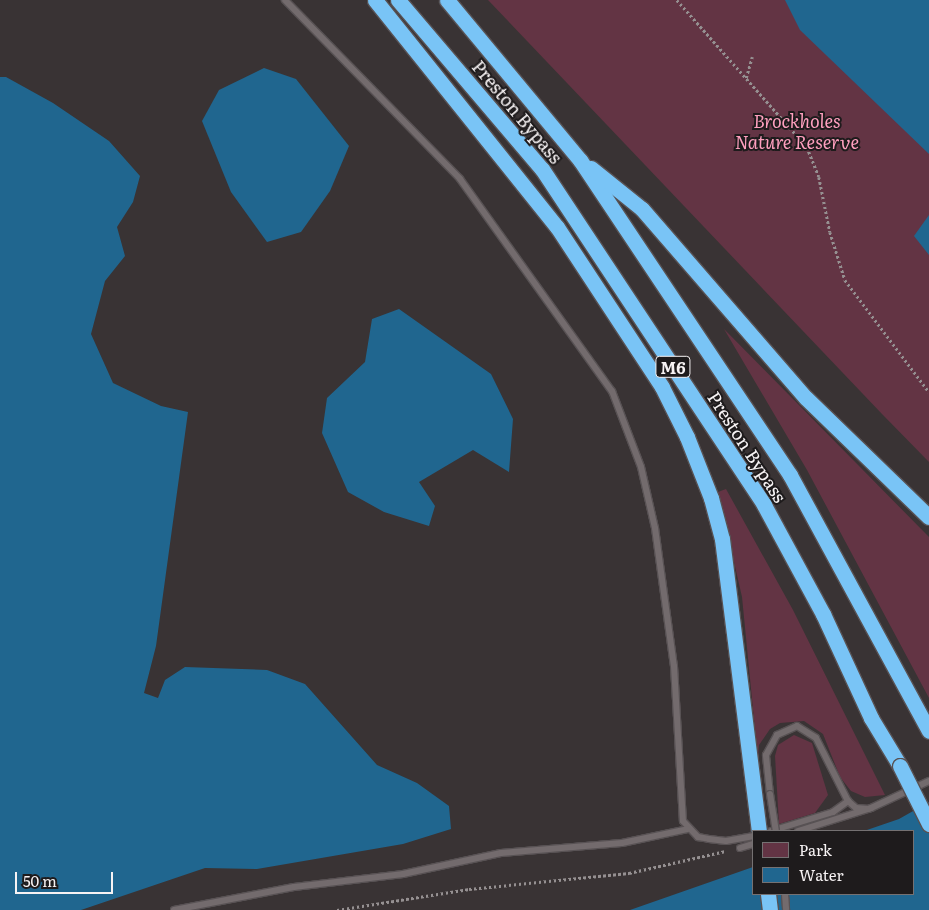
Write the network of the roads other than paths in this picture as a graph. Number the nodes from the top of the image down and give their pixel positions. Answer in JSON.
{"nodes":[{"id":1,"x":285,"y":0,"type":"edge"},
{"id":2,"x":375,"y":0,"type":"edge"},
{"id":3,"x":398,"y":0,"type":"edge"},
{"id":4,"x":447,"y":0,"type":"edge"},
{"id":5,"x":580,"y":160,"type":"junction"},
{"id":6,"x":929,"y":518,"type":"edge"},
{"id":7,"x":929,"y":731,"type":"edge"},
{"id":8,"x":929,"y":781,"type":"edge"},
{"id":9,"x":848,"y":801,"type":"junction"},
{"id":10,"x":869,"y":809,"type":"junction"},
{"id":11,"x":929,"y":824,"type":"edge"},
{"id":12,"x":688,"y":829,"type":"junction"},
{"id":13,"x":759,"y":830,"type":"edge"},
{"id":14,"x":774,"y":830,"type":"edge"},
{"id":15,"x":776,"y":830,"type":"edge"},
{"id":16,"x":801,"y":830,"type":"edge"},
{"id":17,"x":752,"y":836,"type":"edge"},
{"id":18,"x":752,"y":844,"type":"edge"},
{"id":19,"x":740,"y":848,"type":"road end"},
{"id":20,"x":768,"y":895,"type":"edge"},
{"id":21,"x":784,"y":895,"type":"edge"},
{"id":22,"x":174,"y":910,"type":"edge"},
{"id":23,"x":770,"y":910,"type":"edge"},
{"id":24,"x":786,"y":910,"type":"edge"}],
"edges":[{"from":1,"to":12,"type":"lane"},
{"from":2,"to":13,"type":"highway"},
{"from":3,"to":11,"type":"highway","name":"Preston Bypass","number":"M6","bridge":true},
{"from":4,"to":5,"type":"highway","name":"Preston Bypass","number":"M6"},
{"from":5,"to":6,"type":"highway"},
{"from":5,"to":7,"type":"highway","name":"Preston Bypass","number":"M6"},
{"from":8,"to":10,"type":"lane"},
{"from":9,"to":10,"type":"lane"},
{"from":9,"to":14,"type":"lane"},
{"from":9,"to":15,"type":"lane","bridge":true},
{"from":10,"to":16,"type":"lane"},
{"from":12,"to":17,"type":"lane"},
{"from":12,"to":22,"type":"lane"},
{"from":18,"to":19,"type":"lane"},
{"from":20,"to":23,"type":"highway"},
{"from":21,"to":24,"type":"lane"}]}
